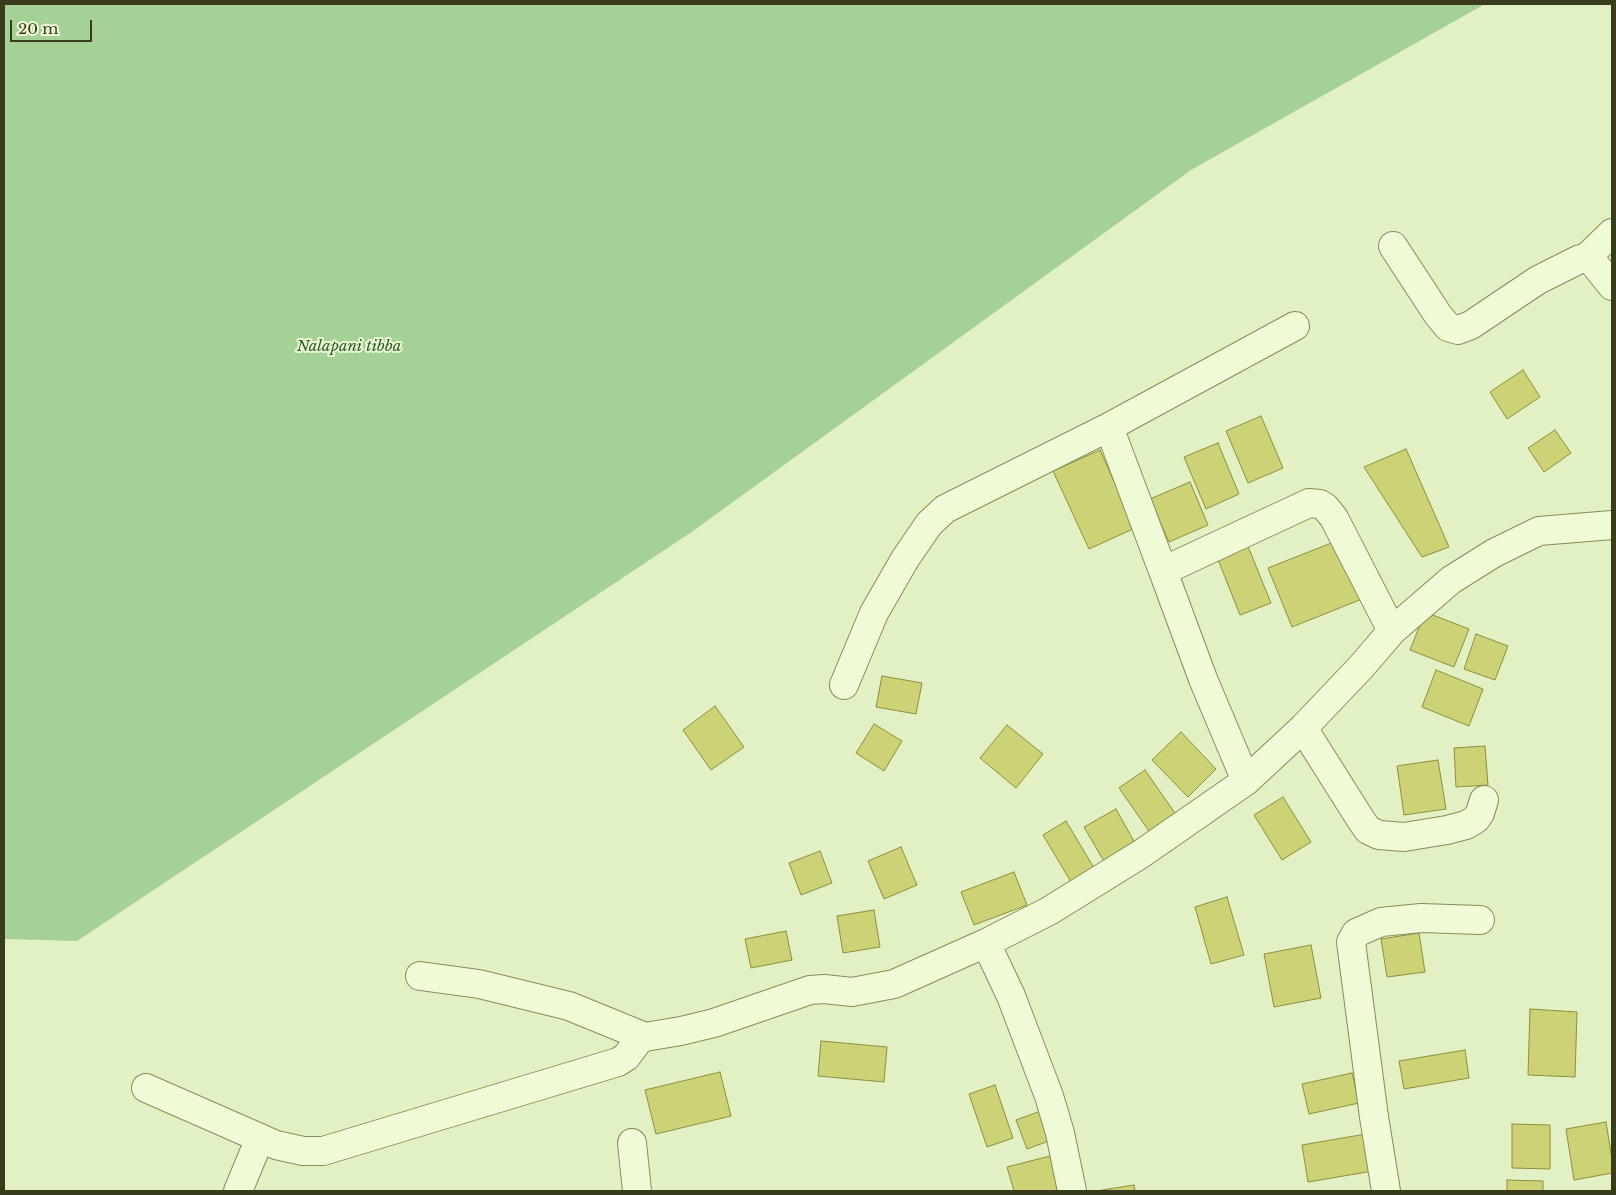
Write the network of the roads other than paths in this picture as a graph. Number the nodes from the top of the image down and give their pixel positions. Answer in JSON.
{"nodes":[{"id":1,"x":1612,"y":233,"type":"edge"},
{"id":2,"x":1393,"y":246,"type":"dead end"},
{"id":3,"x":1586,"y":258,"type":"junction"},
{"id":4,"x":1612,"y":286,"type":"edge"},
{"id":5,"x":1295,"y":326,"type":"dead end"},
{"id":6,"x":1109,"y":427,"type":"junction"},
{"id":7,"x":1612,"y":525,"type":"edge"},
{"id":8,"x":1163,"y":570,"type":"junction"},
{"id":9,"x":1392,"y":631,"type":"junction"},
{"id":10,"x":844,"y":686,"type":"dead end"},
{"id":11,"x":1303,"y":728,"type":"junction"},
{"id":12,"x":1246,"y":781,"type":"junction"},
{"id":13,"x":1484,"y":800,"type":"dead end"},
{"id":14,"x":1480,"y":920,"type":"dead end"},
{"id":15,"x":986,"y":943,"type":"junction"},
{"id":16,"x":420,"y":976,"type":"dead end"},
{"id":17,"x":645,"y":1037,"type":"junction"},
{"id":18,"x":146,"y":1088,"type":"dead end"},
{"id":19,"x":260,"y":1138,"type":"junction"},
{"id":20,"x":632,"y":1143,"type":"dead end"},
{"id":21,"x":238,"y":1191,"type":"edge"},
{"id":22,"x":637,"y":1191,"type":"edge"},
{"id":23,"x":1072,"y":1191,"type":"edge"},
{"id":24,"x":1386,"y":1191,"type":"edge"}],
"edges":[{"from":1,"to":3,"type":"street"},
{"from":2,"to":3,"type":"street"},
{"from":3,"to":4,"type":"street"},
{"from":5,"to":6,"type":"street"},
{"from":6,"to":8,"type":"street"},
{"from":6,"to":10,"type":"street"},
{"from":7,"to":9,"type":"street"},
{"from":8,"to":9,"type":"street"},
{"from":8,"to":12,"type":"street"},
{"from":9,"to":11,"type":"street"},
{"from":11,"to":12,"type":"street"},
{"from":11,"to":13,"type":"street"},
{"from":12,"to":15,"type":"street"},
{"from":14,"to":24,"type":"street"},
{"from":15,"to":17,"type":"street"},
{"from":15,"to":23,"type":"street"},
{"from":16,"to":17,"type":"street"},
{"from":17,"to":19,"type":"street"},
{"from":18,"to":19,"type":"street"},
{"from":19,"to":21,"type":"street"},
{"from":20,"to":22,"type":"street"}]}
